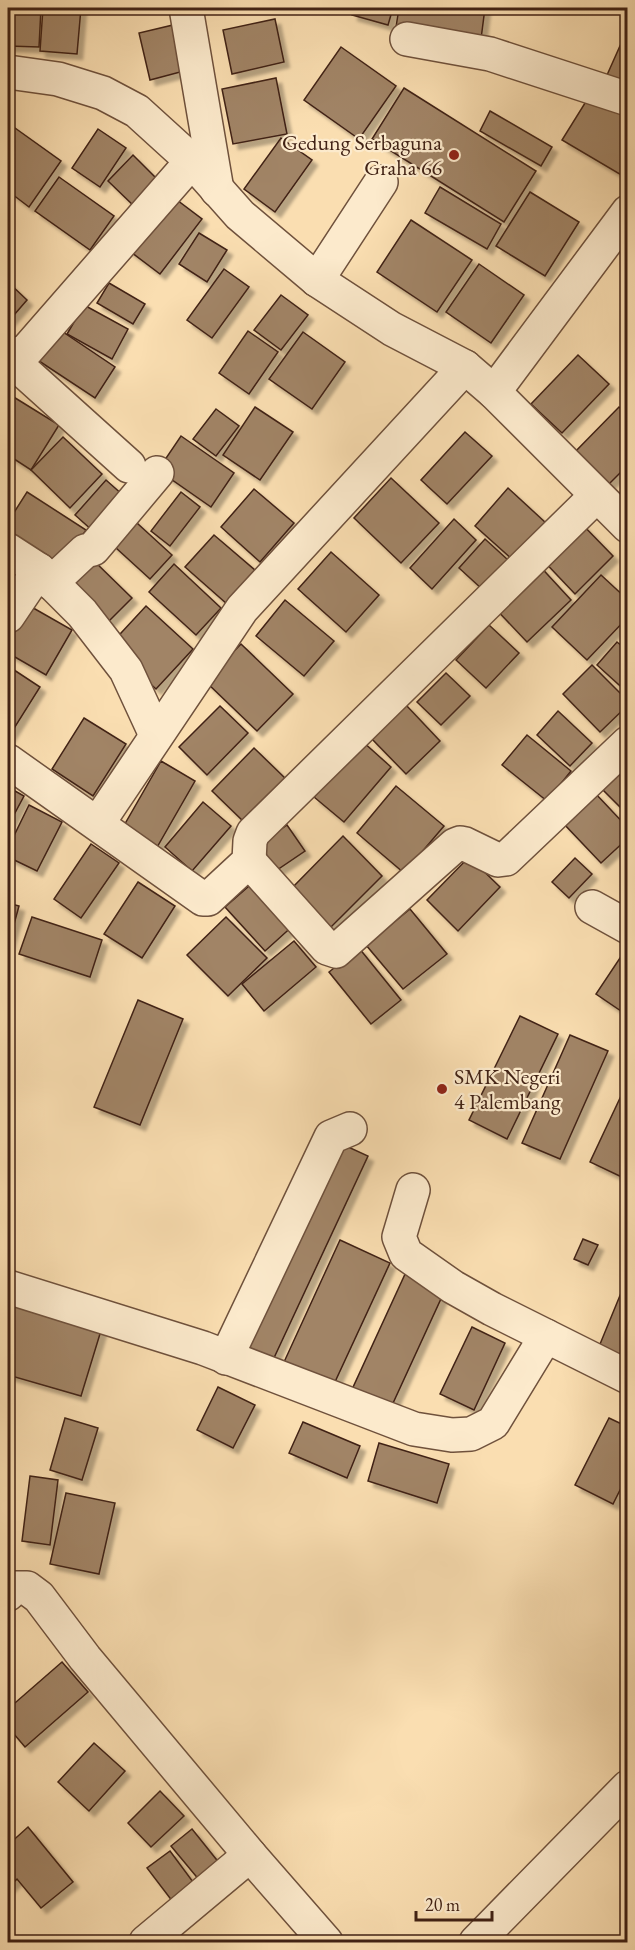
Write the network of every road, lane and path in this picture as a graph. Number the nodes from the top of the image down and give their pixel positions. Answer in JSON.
{"nodes":[{"id":1,"x":186,"y":8,"type":"edge"},
{"id":2,"x":407,"y":39,"type":"dead end"},
{"id":3,"x":8,"y":72,"type":"edge"},
{"id":4,"x":627,"y":99,"type":"edge"},
{"id":5,"x":192,"y":160,"type":"junction"},
{"id":6,"x":381,"y":182,"type":"dead end"},
{"id":7,"x":218,"y":192,"type":"junction"},
{"id":8,"x":627,"y":212,"type":"edge"},
{"id":9,"x":317,"y":280,"type":"junction"},
{"id":10,"x":8,"y":358,"type":"edge"},
{"id":11,"x":465,"y":367,"type":"junction"},
{"id":12,"x":494,"y":392,"type":"junction"},
{"id":13,"x":596,"y":496,"type":"junction"},
{"id":14,"x":627,"y":526,"type":"edge"},
{"id":15,"x":8,"y":550,"type":"edge"},
{"id":16,"x":45,"y":577,"type":"junction"},
{"id":17,"x":8,"y":616,"type":"edge"},
{"id":18,"x":156,"y":735,"type":"junction"},
{"id":19,"x":627,"y":743,"type":"edge"},
{"id":20,"x":8,"y":761,"type":"edge"},
{"id":21,"x":98,"y":824,"type":"junction"},
{"id":22,"x":249,"y":861,"type":"junction"},
{"id":23,"x":592,"y":907,"type":"dead end"},
{"id":24,"x":627,"y":927,"type":"edge"},
{"id":25,"x":350,"y":1129,"type":"dead end"},
{"id":26,"x":413,"y":1190,"type":"dead end"},
{"id":27,"x":8,"y":1287,"type":"edge"},
{"id":28,"x":546,"y":1336,"type":"junction"},
{"id":29,"x":214,"y":1353,"type":"junction"},
{"id":30,"x":627,"y":1377,"type":"edge"},
{"id":31,"x":17,"y":1591,"type":"edge"},
{"id":32,"x":627,"y":1791,"type":"edge"},
{"id":33,"x":250,"y":1855,"type":"junction"},
{"id":34,"x":146,"y":1942,"type":"edge"},
{"id":35,"x":326,"y":1942,"type":"edge"},
{"id":36,"x":476,"y":1942,"type":"edge"}],
"edges":[{"from":1,"to":7,"type":"street"},
{"from":2,"to":4,"type":"street"},
{"from":3,"to":5,"type":"street"},
{"from":5,"to":7,"type":"street"},
{"from":5,"to":10,"type":"street"},
{"from":6,"to":9,"type":"street"},
{"from":7,"to":9,"type":"street"},
{"from":8,"to":12,"type":"street"},
{"from":9,"to":11,"type":"street"},
{"from":10,"to":16,"type":"street"},
{"from":11,"to":12,"type":"street"},
{"from":11,"to":18,"type":"street"},
{"from":12,"to":13,"type":"street"},
{"from":13,"to":14,"type":"street"},
{"from":13,"to":22,"type":"street"},
{"from":15,"to":16,"type":"street"},
{"from":16,"to":17,"type":"street"},
{"from":16,"to":18,"type":"street"},
{"from":18,"to":21,"type":"street"},
{"from":19,"to":22,"type":"street"},
{"from":20,"to":21,"type":"street"},
{"from":21,"to":22,"type":"street"},
{"from":23,"to":24,"type":"street"},
{"from":25,"to":29,"type":"street"},
{"from":26,"to":28,"type":"street"},
{"from":27,"to":29,"type":"street"},
{"from":28,"to":29,"type":"street"},
{"from":28,"to":30,"type":"street"},
{"from":31,"to":33,"type":"street"},
{"from":32,"to":36,"type":"street"},
{"from":33,"to":34,"type":"street"},
{"from":33,"to":35,"type":"street"}]}
